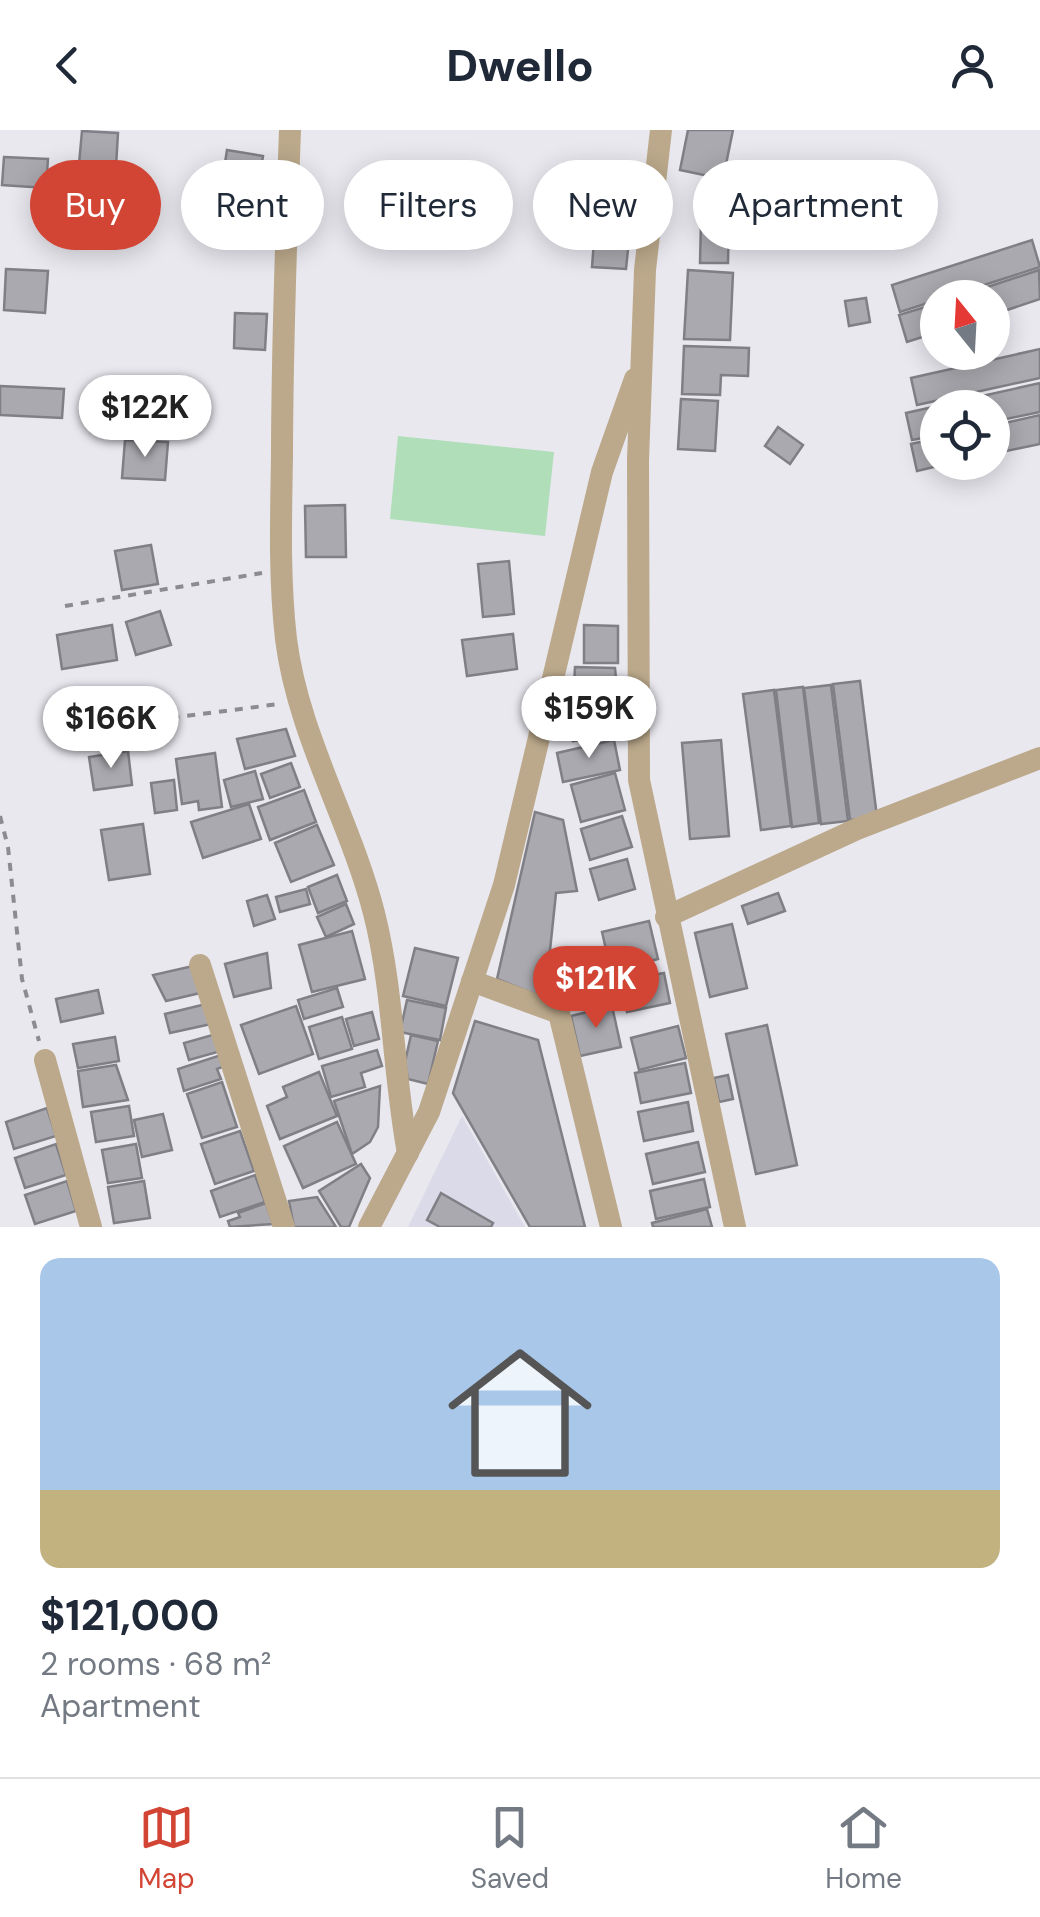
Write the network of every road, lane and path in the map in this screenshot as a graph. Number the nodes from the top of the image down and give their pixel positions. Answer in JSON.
{"nodes":[{"id":1,"x":290,"y":130,"type":"edge"},
{"id":2,"x":661,"y":130,"type":"edge"},
{"id":3,"x":642,"y":356,"type":"junction"},
{"id":4,"x":281,"y":569,"type":"junction"},
{"id":5,"x":65,"y":606,"type":"dead end"},
{"id":6,"x":298,"y":701,"type":"junction"},
{"id":7,"x":92,"y":728,"type":"dead end"},
{"id":8,"x":1040,"y":758,"type":"edge"},
{"id":9,"x":0,"y":816,"type":"edge"},
{"id":10,"x":666,"y":917,"type":"junction"},
{"id":11,"x":200,"y":965,"type":"dead end"},
{"id":12,"x":472,"y":982,"type":"junction"},
{"id":13,"x":45,"y":1060,"type":"joint"},
{"id":14,"x":408,"y":1153,"type":"junction"},
{"id":15,"x":91,"y":1227,"type":"edge"},
{"id":16,"x":284,"y":1227,"type":"edge"},
{"id":17,"x":369,"y":1227,"type":"edge"},
{"id":18,"x":611,"y":1227,"type":"edge"},
{"id":19,"x":735,"y":1227,"type":"edge"}],
"edges":[{"from":1,"to":4,"type":"street"},
{"from":2,"to":3,"type":"street"},
{"from":3,"to":10,"type":"street"},
{"from":3,"to":12,"type":"street"},
{"from":4,"to":5,"type":"path"},
{"from":4,"to":6,"type":"street"},
{"from":6,"to":7,"type":"path"},
{"from":6,"to":14,"type":"street"},
{"from":8,"to":10,"type":"street"},
{"from":9,"to":13,"type":"path"},
{"from":10,"to":19,"type":"street"},
{"from":11,"to":16,"type":"street"},
{"from":12,"to":14,"type":"street"},
{"from":12,"to":18,"type":"street"},
{"from":13,"to":15,"type":"street"},
{"from":14,"to":17,"type":"street"}]}
